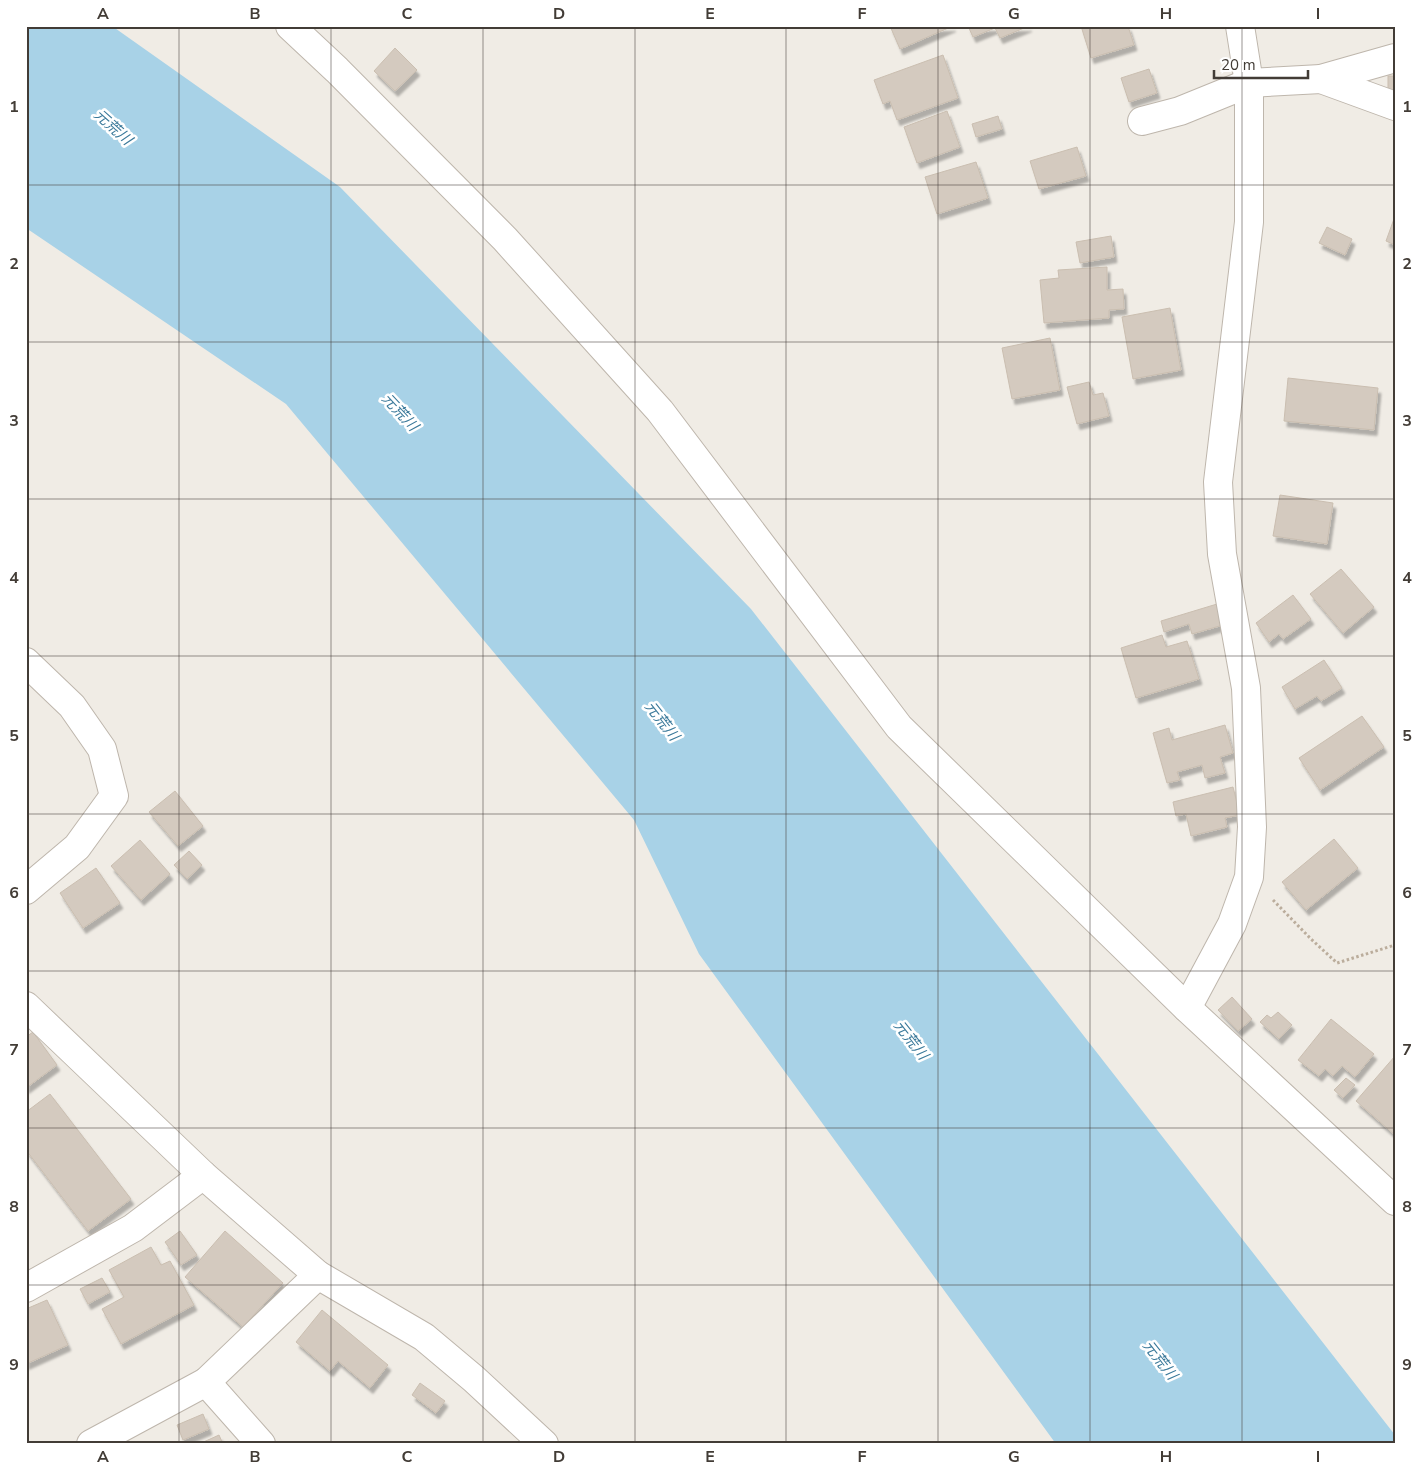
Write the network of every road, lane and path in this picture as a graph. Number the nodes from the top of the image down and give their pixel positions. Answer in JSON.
{"nodes":[{"id":1,"x":290,"y":26,"type":"edge"},
{"id":2,"x":1240,"y":26,"type":"edge"},
{"id":3,"x":1395,"y":58,"type":"edge"},
{"id":4,"x":1321,"y":79,"type":"junction"},
{"id":5,"x":1249,"y":83,"type":"junction"},
{"id":6,"x":1395,"y":106,"type":"edge"},
{"id":7,"x":1142,"y":121,"type":"dead end"},
{"id":8,"x":26,"y":662,"type":"edge"},
{"id":9,"x":1250,"y":877,"type":"junction"},
{"id":10,"x":26,"y":890,"type":"edge"},
{"id":11,"x":1395,"y":945,"type":"edge"},
{"id":12,"x":26,"y":1006,"type":"edge"},
{"id":13,"x":1187,"y":1008,"type":"junction"},
{"id":14,"x":203,"y":1175,"type":"junction"},
{"id":15,"x":1395,"y":1201,"type":"edge"},
{"id":16,"x":318,"y":1275,"type":"junction"},
{"id":17,"x":26,"y":1288,"type":"edge"},
{"id":18,"x":206,"y":1382,"type":"junction"},
{"id":19,"x":91,"y":1444,"type":"edge"},
{"id":20,"x":261,"y":1444,"type":"edge"},
{"id":21,"x":544,"y":1444,"type":"edge"}],
"edges":[{"from":1,"to":13,"type":"street"},
{"from":2,"to":5,"type":"street"},
{"from":3,"to":4,"type":"street"},
{"from":4,"to":5,"type":"street"},
{"from":4,"to":6,"type":"street"},
{"from":5,"to":7,"type":"street"},
{"from":5,"to":9,"type":"street"},
{"from":8,"to":10,"type":"street"},
{"from":9,"to":11,"type":"path"},
{"from":9,"to":13,"type":"street"},
{"from":12,"to":14,"type":"street"},
{"from":13,"to":15,"type":"street"},
{"from":14,"to":16,"type":"street"},
{"from":14,"to":17,"type":"street"},
{"from":16,"to":18,"type":"street"},
{"from":16,"to":21,"type":"street"},
{"from":18,"to":19,"type":"street"},
{"from":18,"to":20,"type":"street"}]}
